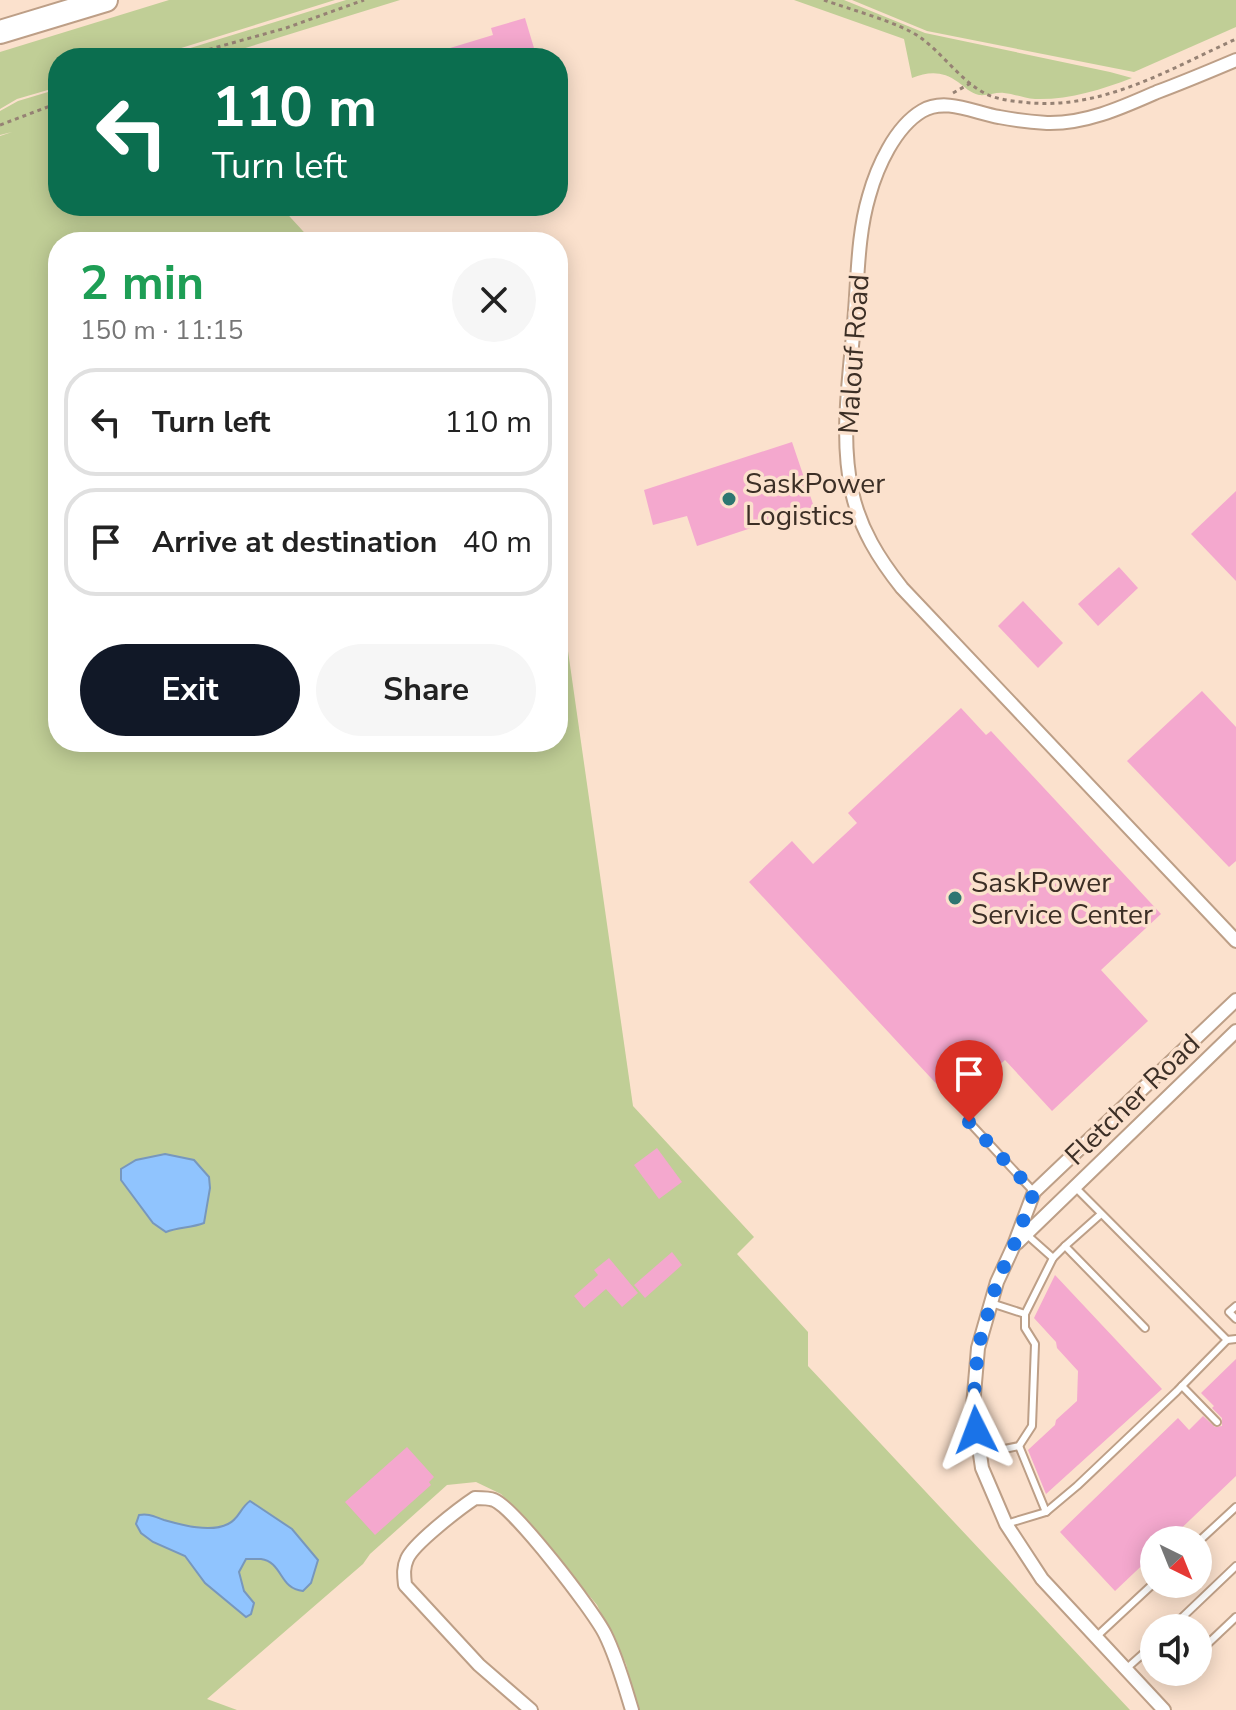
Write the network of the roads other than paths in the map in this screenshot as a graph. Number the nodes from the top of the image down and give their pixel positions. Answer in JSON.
{"nodes":[{"id":1,"x":106,"y":0,"type":"edge"},
{"id":2,"x":0,"y":32,"type":"edge"},
{"id":3,"x":1236,"y":60,"type":"edge"},
{"id":4,"x":1236,"y":941,"type":"edge"},
{"id":5,"x":1236,"y":1000,"type":"edge"},
{"id":6,"x":1236,"y":1031,"type":"edge"},
{"id":7,"x":969,"y":1122,"type":"dead end"},
{"id":8,"x":1075,"y":1187,"type":"junction"},
{"id":9,"x":1034,"y":1192,"type":"junction"},
{"id":10,"x":1101,"y":1214,"type":"junction"},
{"id":11,"x":1026,"y":1234,"type":"junction"},
{"id":12,"x":1014,"y":1245,"type":"junction"},
{"id":13,"x":1065,"y":1246,"type":"junction"},
{"id":14,"x":1053,"y":1258,"type":"junction"},
{"id":15,"x":991,"y":1303,"type":"junction"},
{"id":16,"x":1236,"y":1306,"type":"edge"},
{"id":17,"x":1025,"y":1314,"type":"junction"},
{"id":18,"x":1236,"y":1319,"type":"edge"},
{"id":19,"x":1145,"y":1328,"type":"dead end"},
{"id":20,"x":1236,"y":1339,"type":"edge"},
{"id":21,"x":1227,"y":1340,"type":"junction"},
{"id":22,"x":1182,"y":1386,"type":"junction"},
{"id":23,"x":1217,"y":1422,"type":"dead end"},
{"id":24,"x":1019,"y":1446,"type":"junction"},
{"id":25,"x":980,"y":1454,"type":"junction"},
{"id":26,"x":1236,"y":1507,"type":"edge"},
{"id":27,"x":1046,"y":1512,"type":"junction"},
{"id":28,"x":1006,"y":1524,"type":"junction"},
{"id":29,"x":1212,"y":1529,"type":"edge"},
{"id":30,"x":1236,"y":1566,"type":"edge"},
{"id":31,"x":1140,"y":1596,"type":"edge"},
{"id":32,"x":1186,"y":1614,"type":"edge"},
{"id":33,"x":1236,"y":1617,"type":"edge"},
{"id":34,"x":1096,"y":1637,"type":"junction"},
{"id":35,"x":1212,"y":1640,"type":"edge"},
{"id":36,"x":1140,"y":1657,"type":"edge"},
{"id":37,"x":1126,"y":1670,"type":"junction"},
{"id":38,"x":531,"y":1710,"type":"edge"},
{"id":39,"x":632,"y":1710,"type":"edge"},
{"id":40,"x":1164,"y":1710,"type":"edge"}],
"edges":[{"from":1,"to":2,"type":"highway"},
{"from":3,"to":4,"type":"street","name":"Malouf Road"},
{"from":5,"to":9,"type":"street","name":"Fletcher Road"},
{"from":6,"to":8,"type":"street","name":"Fletcher Road"},
{"from":7,"to":9,"type":"lane"},
{"from":8,"to":10,"type":"lane"},
{"from":8,"to":11,"type":"street","name":"Fletcher Road"},
{"from":9,"to":12,"type":"street","name":"Fletcher Road"},
{"from":10,"to":13,"type":"lane"},
{"from":10,"to":21,"type":"lane"},
{"from":11,"to":12,"type":"street","name":"Fletcher Road"},
{"from":11,"to":14,"type":"lane"},
{"from":12,"to":15,"type":"street","name":"Fletcher Road"},
{"from":13,"to":14,"type":"lane"},
{"from":13,"to":19,"type":"lane"},
{"from":14,"to":17,"type":"lane"},
{"from":15,"to":17,"type":"lane"},
{"from":15,"to":25,"type":"street","name":"Fletcher Road"},
{"from":16,"to":18,"type":"lane"},
{"from":17,"to":24,"type":"lane"},
{"from":20,"to":21,"type":"lane"},
{"from":21,"to":22,"type":"lane"},
{"from":22,"to":23,"type":"lane"},
{"from":22,"to":27,"type":"lane"},
{"from":24,"to":25,"type":"lane"},
{"from":24,"to":27,"type":"lane"},
{"from":25,"to":28,"type":"street","name":"Fletcher Road"},
{"from":26,"to":29,"type":"lane"},
{"from":27,"to":28,"type":"lane"},
{"from":28,"to":34,"type":"street","name":"Fletcher Road"},
{"from":30,"to":32,"type":"lane"},
{"from":31,"to":34,"type":"lane"},
{"from":33,"to":35,"type":"lane"},
{"from":34,"to":37,"type":"street","name":"Fletcher Road"},
{"from":36,"to":37,"type":"lane"},
{"from":37,"to":40,"type":"street","name":"Fletcher Road"},
{"from":38,"to":39,"type":"street"}]}
